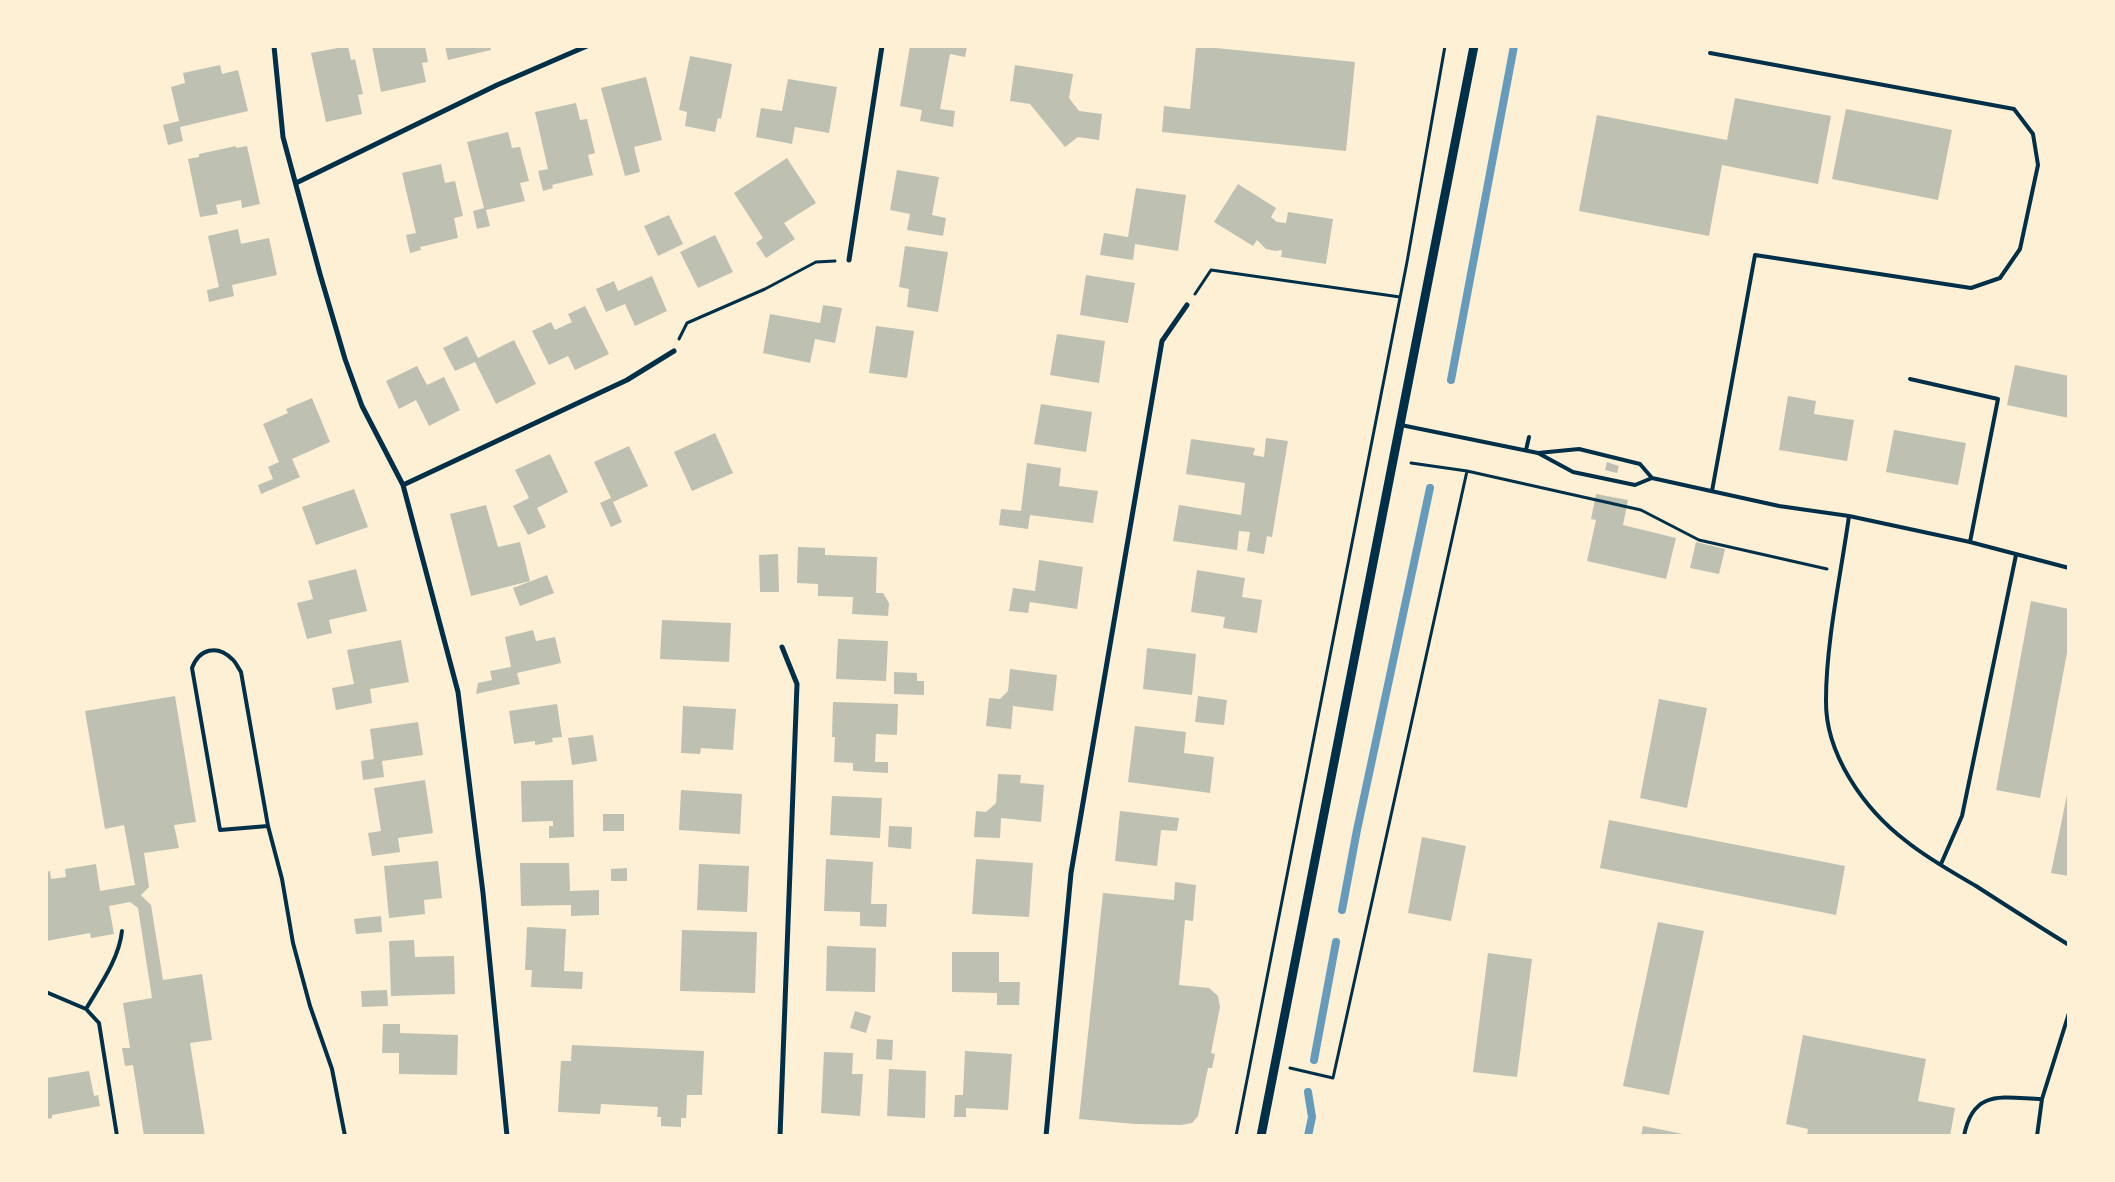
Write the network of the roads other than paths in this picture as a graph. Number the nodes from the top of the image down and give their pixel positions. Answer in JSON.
{"nodes":[{"id":1,"x":274,"y":46,"type":"edge"},
{"id":2,"x":587,"y":46,"type":"edge"},
{"id":3,"x":882,"y":46,"type":"edge"},
{"id":4,"x":1474,"y":46,"type":"edge"},
{"id":5,"x":1710,"y":53,"type":"dead end"},
{"id":6,"x":296,"y":183,"type":"junction"},
{"id":7,"x":849,"y":260,"type":"road end"},
{"id":8,"x":1187,"y":305,"type":"road end"},
{"id":9,"x":674,"y":351,"type":"road end"},
{"id":10,"x":1910,"y":379,"type":"dead end"},
{"id":11,"x":1400,"y":425,"type":"junction"},
{"id":12,"x":1529,"y":437,"type":"dead end"},
{"id":13,"x":1526,"y":450,"type":"junction"},
{"id":14,"x":1538,"y":453,"type":"junction"},
{"id":15,"x":1652,"y":478,"type":"junction"},
{"id":16,"x":403,"y":485,"type":"junction"},
{"id":17,"x":1712,"y":491,"type":"junction"},
{"id":18,"x":1849,"y":516,"type":"junction"},
{"id":19,"x":1970,"y":542,"type":"junction"},
{"id":20,"x":2016,"y":554,"type":"junction"},
{"id":21,"x":2069,"y":568,"type":"edge"},
{"id":22,"x":782,"y":648,"type":"dead end"},
{"id":23,"x":268,"y":826,"type":"junction"},
{"id":24,"x":1941,"y":864,"type":"junction"},
{"id":25,"x":122,"y":931,"type":"dead end"},
{"id":26,"x":2069,"y":945,"type":"edge"},
{"id":27,"x":46,"y":992,"type":"edge"},
{"id":28,"x":86,"y":1009,"type":"junction"},
{"id":29,"x":2069,"y":1013,"type":"edge"},
{"id":30,"x":2042,"y":1100,"type":"junction"},
{"id":31,"x":117,"y":1136,"type":"edge"},
{"id":32,"x":345,"y":1136,"type":"edge"},
{"id":33,"x":507,"y":1136,"type":"edge"},
{"id":34,"x":780,"y":1136,"type":"edge"},
{"id":35,"x":1046,"y":1136,"type":"edge"},
{"id":36,"x":1261,"y":1136,"type":"edge"},
{"id":37,"x":1964,"y":1136,"type":"edge"},
{"id":38,"x":2037,"y":1136,"type":"edge"}],
"edges":[{"from":1,"to":6,"type":"street"},
{"from":2,"to":6,"type":"street"},
{"from":3,"to":7,"type":"street"},
{"from":4,"to":11,"type":"street"},
{"from":5,"to":17,"type":"lane"},
{"from":6,"to":16,"type":"street"},
{"from":8,"to":35,"type":"street"},
{"from":9,"to":16,"type":"street"},
{"from":10,"to":19,"type":"lane"},
{"from":11,"to":13,"type":"lane"},
{"from":11,"to":36,"type":"street"},
{"from":12,"to":13,"type":"lane"},
{"from":13,"to":14,"type":"lane"},
{"from":14,"to":15,"type":"lane"},
{"from":14,"to":15,"type":"lane"},
{"from":15,"to":17,"type":"lane"},
{"from":16,"to":33,"type":"street"},
{"from":17,"to":18,"type":"lane"},
{"from":18,"to":19,"type":"lane"},
{"from":18,"to":24,"type":"lane"},
{"from":19,"to":20,"type":"lane"},
{"from":20,"to":21,"type":"lane"},
{"from":20,"to":24,"type":"lane"},
{"from":22,"to":34,"type":"street"},
{"from":23,"to":23,"type":"lane"},
{"from":23,"to":32,"type":"lane"},
{"from":24,"to":26,"type":"lane"},
{"from":25,"to":28,"type":"lane"},
{"from":27,"to":28,"type":"lane"},
{"from":28,"to":31,"type":"lane"},
{"from":29,"to":30,"type":"lane"},
{"from":30,"to":37,"type":"lane"},
{"from":30,"to":38,"type":"lane"}]}
